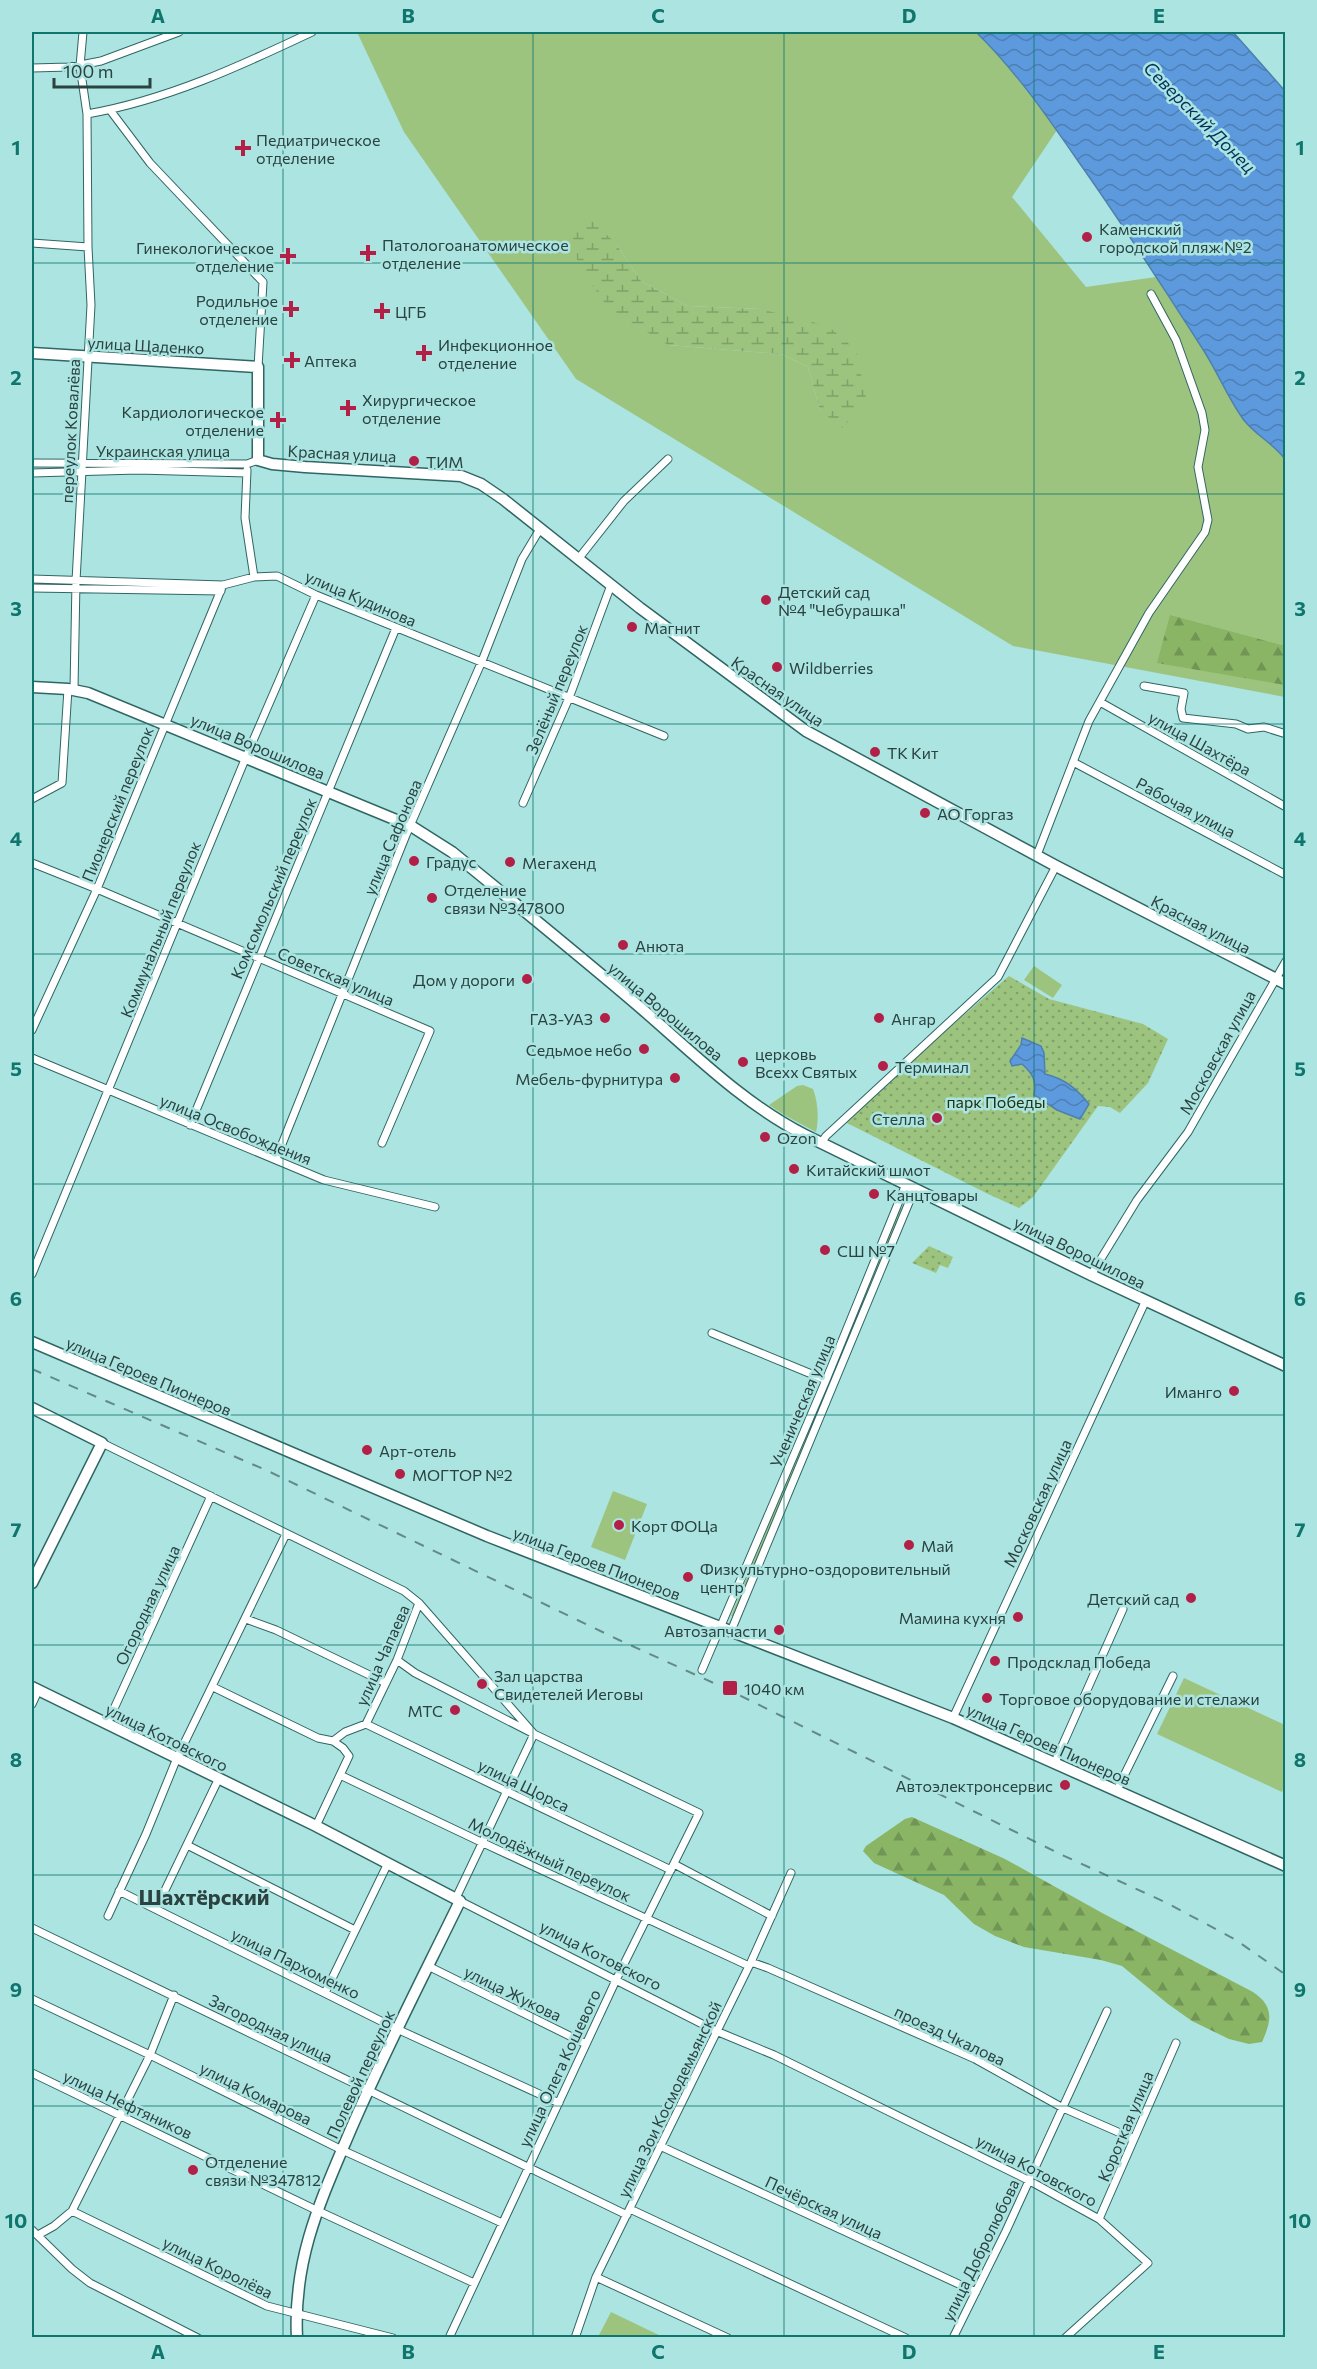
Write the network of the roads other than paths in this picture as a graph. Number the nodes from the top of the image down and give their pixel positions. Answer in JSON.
{"nodes":[{"id":1,"x":83,"y":32,"type":"edge"},
{"id":2,"x":179,"y":32,"type":"edge"},
{"id":3,"x":312,"y":32,"type":"edge"},
{"id":4,"x":80,"y":66,"type":"junction"},
{"id":5,"x":32,"y":68,"type":"edge"},
{"id":6,"x":110,"y":110,"type":"junction"},
{"id":7,"x":87,"y":114,"type":"junction"},
{"id":8,"x":32,"y":243,"type":"edge"},
{"id":9,"x":88,"y":247,"type":"junction"},
{"id":10,"x":1150,"y":294,"type":"dead end"},
{"id":11,"x":32,"y":353,"type":"edge"},
{"id":12,"x":88,"y":356,"type":"junction"},
{"id":13,"x":258,"y":367,"type":"junction"},
{"id":14,"x":668,"y":459,"type":"dead end"},
{"id":15,"x":253,"y":462,"type":"junction"},
{"id":16,"x":32,"y":463,"type":"edge"},
{"id":17,"x":82,"y":464,"type":"junction"},
{"id":18,"x":32,"y":473,"type":"edge"},
{"id":19,"x":82,"y":473,"type":"junction"},
{"id":20,"x":247,"y":473,"type":"junction"},
{"id":21,"x":540,"y":529,"type":"junction"},
{"id":22,"x":579,"y":558,"type":"junction"},
{"id":23,"x":254,"y":577,"type":"junction"},
{"id":24,"x":32,"y":579,"type":"edge"},
{"id":25,"x":76,"y":581,"type":"junction"},
{"id":26,"x":611,"y":585,"type":"junction"},
{"id":27,"x":32,"y":588,"type":"edge"},
{"id":28,"x":222,"y":588,"type":"junction"},
{"id":29,"x":77,"y":589,"type":"junction"},
{"id":30,"x":316,"y":596,"type":"junction"},
{"id":31,"x":396,"y":628,"type":"junction"},
{"id":32,"x":482,"y":661,"type":"junction"},
{"id":33,"x":1144,"y":686,"type":"dead end"},
{"id":34,"x":32,"y":687,"type":"edge"},
{"id":35,"x":71,"y":689,"type":"junction"},
{"id":36,"x":569,"y":698,"type":"junction"},
{"id":37,"x":1100,"y":702,"type":"junction"},
{"id":38,"x":165,"y":723,"type":"junction"},
{"id":39,"x":1286,"y":734,"type":"edge"},
{"id":40,"x":664,"y":736,"type":"dead end"},
{"id":41,"x":246,"y":757,"type":"junction"},
{"id":42,"x":1073,"y":762,"type":"junction"},
{"id":43,"x":32,"y":791,"type":"edge"},
{"id":44,"x":328,"y":791,"type":"junction"},
{"id":45,"x":41,"y":796,"type":"junction"},
{"id":46,"x":32,"y":799,"type":"edge"},
{"id":47,"x":523,"y":803,"type":"dead end"},
{"id":48,"x":1284,"y":804,"type":"edge"},
{"id":49,"x":411,"y":826,"type":"junction"},
{"id":50,"x":1037,"y":855,"type":"junction"},
{"id":51,"x":32,"y":863,"type":"edge"},
{"id":52,"x":1056,"y":866,"type":"junction"},
{"id":53,"x":1286,"y":875,"type":"edge"},
{"id":54,"x":97,"y":889,"type":"junction"},
{"id":55,"x":177,"y":923,"type":"junction"},
{"id":56,"x":258,"y":958,"type":"junction"},
{"id":57,"x":1286,"y":961,"type":"edge"},
{"id":58,"x":1275,"y":978,"type":"junction"},
{"id":59,"x":1286,"y":984,"type":"edge"},
{"id":60,"x":342,"y":993,"type":"junction"},
{"id":61,"x":32,"y":1030,"type":"edge"},
{"id":62,"x":32,"y":1058,"type":"edge"},
{"id":63,"x":108,"y":1091,"type":"junction"},
{"id":64,"x":190,"y":1125,"type":"junction"},
{"id":65,"x":382,"y":1143,"type":"dead end"},
{"id":66,"x":821,"y":1143,"type":"junction"},
{"id":67,"x":276,"y":1159,"type":"junction"},
{"id":68,"x":910,"y":1186,"type":"junction"},
{"id":69,"x":435,"y":1207,"type":"dead end"},
{"id":70,"x":32,"y":1274,"type":"edge"},
{"id":71,"x":1091,"y":1275,"type":"junction"},
{"id":72,"x":1146,"y":1300,"type":"junction"},
{"id":73,"x":712,"y":1333,"type":"dead end"},
{"id":74,"x":32,"y":1342,"type":"edge"},
{"id":75,"x":1286,"y":1366,"type":"edge"},
{"id":76,"x":826,"y":1380,"type":"junction"},
{"id":77,"x":32,"y":1408,"type":"edge"},
{"id":78,"x":102,"y":1443,"type":"junction"},
{"id":79,"x":211,"y":1496,"type":"junction"},
{"id":80,"x":286,"y":1534,"type":"junction"},
{"id":81,"x":32,"y":1583,"type":"edge"},
{"id":82,"x":419,"y":1603,"type":"junction"},
{"id":83,"x":1123,"y":1609,"type":"dead end"},
{"id":84,"x":246,"y":1619,"type":"junction"},
{"id":85,"x":727,"y":1629,"type":"junction"},
{"id":86,"x":397,"y":1660,"type":"junction"},
{"id":87,"x":702,"y":1670,"type":"dead end"},
{"id":88,"x":1173,"y":1676,"type":"dead end"},
{"id":89,"x":386,"y":1683,"type":"junction"},
{"id":90,"x":213,"y":1687,"type":"junction"},
{"id":91,"x":35,"y":1689,"type":"edge"},
{"id":92,"x":32,"y":1704,"type":"edge"},
{"id":93,"x":953,"y":1718,"type":"junction"},
{"id":94,"x":366,"y":1724,"type":"junction"},
{"id":95,"x":106,"y":1725,"type":"junction"},
{"id":96,"x":534,"y":1734,"type":"junction"},
{"id":97,"x":333,"y":1742,"type":"junction"},
{"id":98,"x":177,"y":1758,"type":"junction"},
{"id":99,"x":1055,"y":1762,"type":"junction"},
{"id":100,"x":340,"y":1775,"type":"junction"},
{"id":101,"x":219,"y":1778,"type":"junction"},
{"id":102,"x":1117,"y":1790,"type":"junction"},
{"id":103,"x":506,"y":1791,"type":"junction"},
{"id":104,"x":316,"y":1826,"type":"junction"},
{"id":105,"x":481,"y":1842,"type":"junction"},
{"id":106,"x":187,"y":1845,"type":"junction"},
{"id":107,"x":388,"y":1863,"type":"junction"},
{"id":108,"x":1286,"y":1866,"type":"edge"},
{"id":109,"x":672,"y":1867,"type":"junction"},
{"id":110,"x":791,"y":1873,"type":"dead end"},
{"id":111,"x":119,"y":1891,"type":"junction"},
{"id":112,"x":458,"y":1899,"type":"junction"},
{"id":113,"x":156,"y":1909,"type":"junction"},
{"id":114,"x":108,"y":1916,"type":"dead end"},
{"id":115,"x":772,"y":1916,"type":"junction"},
{"id":116,"x":647,"y":1920,"type":"junction"},
{"id":117,"x":32,"y":1928,"type":"edge"},
{"id":118,"x":355,"y":1929,"type":"junction"},
{"id":119,"x":750,"y":1964,"type":"junction"},
{"id":120,"x":428,"y":1966,"type":"junction"},
{"id":121,"x":616,"y":1980,"type":"junction"},
{"id":122,"x":325,"y":1993,"type":"junction"},
{"id":123,"x":174,"y":1995,"type":"junction"},
{"id":124,"x":32,"y":1999,"type":"edge"},
{"id":125,"x":1107,"y":2011,"type":"dead end"},
{"id":126,"x":397,"y":2029,"type":"junction"},
{"id":127,"x":716,"y":2031,"type":"junction"},
{"id":128,"x":1176,"y":2043,"type":"dead end"},
{"id":129,"x":586,"y":2044,"type":"junction"},
{"id":130,"x":150,"y":2055,"type":"junction"},
{"id":131,"x":32,"y":2073,"type":"edge"},
{"id":132,"x":367,"y":2090,"type":"junction"},
{"id":133,"x":559,"y":2103,"type":"junction"},
{"id":134,"x":1063,"y":2108,"type":"junction"},
{"id":135,"x":120,"y":2114,"type":"junction"},
{"id":136,"x":1134,"y":2139,"type":"junction"},
{"id":137,"x":660,"y":2146,"type":"junction"},
{"id":138,"x":342,"y":2150,"type":"junction"},
{"id":139,"x":528,"y":2166,"type":"junction"},
{"id":140,"x":1028,"y":2180,"type":"junction"},
{"id":141,"x":316,"y":2210,"type":"junction"},
{"id":142,"x":72,"y":2211,"type":"junction"},
{"id":143,"x":629,"y":2212,"type":"junction"},
{"id":144,"x":1099,"y":2219,"type":"junction"},
{"id":145,"x":502,"y":2223,"type":"junction"},
{"id":146,"x":32,"y":2230,"type":"edge"},
{"id":147,"x":38,"y":2235,"type":"junction"},
{"id":148,"x":596,"y":2277,"type":"junction"},
{"id":149,"x":474,"y":2283,"type":"junction"},
{"id":150,"x":976,"y":2292,"type":"junction"},
{"id":151,"x":296,"y":2313,"type":"junction"},
{"id":152,"x":198,"y":2337,"type":"edge"},
{"id":153,"x":297,"y":2337,"type":"edge"},
{"id":154,"x":393,"y":2337,"type":"edge"},
{"id":155,"x":448,"y":2337,"type":"edge"},
{"id":156,"x":575,"y":2337,"type":"edge"},
{"id":157,"x":728,"y":2337,"type":"edge"},
{"id":158,"x":906,"y":2337,"type":"edge"},
{"id":159,"x":953,"y":2337,"type":"edge"},
{"id":160,"x":1065,"y":2337,"type":"edge"}],
"edges":[{"from":1,"to":4,"type":"street","name":"переулок Ковалёва"},
{"from":2,"to":4,"type":"street"},
{"from":3,"to":6,"type":"street"},
{"from":4,"to":5,"type":"street"},
{"from":4,"to":7,"type":"street","name":"переулок Ковалёва"},
{"from":6,"to":7,"type":"street"},
{"from":6,"to":13,"type":"street"},
{"from":7,"to":9,"type":"street","name":"переулок Ковалёва"},
{"from":8,"to":9,"type":"street"},
{"from":9,"to":12,"type":"street","name":"переулок Ковалёва"},
{"from":10,"to":37,"type":"street"},
{"from":11,"to":12,"type":"main road","name":"улица Щаденко"},
{"from":12,"to":13,"type":"main road","name":"улица Щаденко"},
{"from":12,"to":17,"type":"street","name":"переулок Ковалёва"},
{"from":13,"to":15,"type":"main road"},
{"from":14,"to":22,"type":"street"},
{"from":15,"to":17,"type":"street","name":"Украинская улица"},
{"from":15,"to":20,"type":"street"},
{"from":15,"to":21,"type":"main road","name":"Красная улица"},
{"from":16,"to":17,"type":"street","name":"Украинская улица"},
{"from":17,"to":19,"type":"street","name":"переулок Ковалёва"},
{"from":18,"to":19,"type":"street","name":"Украинская улица"},
{"from":19,"to":20,"type":"street","name":"Украинская улица"},
{"from":19,"to":25,"type":"street","name":"переулок Ковалёва"},
{"from":20,"to":23,"type":"street"},
{"from":21,"to":22,"type":"main road","name":"Красная улица"},
{"from":21,"to":32,"type":"street","name":"улица Сафонова"},
{"from":22,"to":26,"type":"main road","name":"Красная улица"},
{"from":23,"to":28,"type":"street","name":"улица Кудинова"},
{"from":23,"to":30,"type":"street","name":"улица Кудинова"},
{"from":24,"to":25,"type":"street","name":"улица Кудинова"},
{"from":25,"to":28,"type":"street","name":"улица Кудинова"},
{"from":25,"to":29,"type":"street","name":"переулок Ковалёва"},
{"from":26,"to":36,"type":"street","name":"Зелёный переулок"},
{"from":26,"to":50,"type":"main road","name":"Красная улица"},
{"from":27,"to":29,"type":"street","name":"улица Кудинова"},
{"from":28,"to":29,"type":"street","name":"улица Кудинова"},
{"from":28,"to":38,"type":"street","name":"Пионерский переулок"},
{"from":29,"to":35,"type":"street","name":"переулок Ковалёва"},
{"from":30,"to":31,"type":"street","name":"улица Кудинова"},
{"from":30,"to":41,"type":"street","name":"Коммунальный переулок"},
{"from":31,"to":32,"type":"street","name":"улица Кудинова"},
{"from":31,"to":44,"type":"street","name":"Комсомольский переулок"},
{"from":32,"to":36,"type":"street","name":"улица Кудинова"},
{"from":32,"to":49,"type":"street","name":"улица Сафонова"},
{"from":33,"to":39,"type":"street"},
{"from":34,"to":35,"type":"main road","name":"улица Ворошилова"},
{"from":35,"to":38,"type":"main road","name":"улица Ворошилова"},
{"from":35,"to":45,"type":"street","name":"переулок Ковалёва"},
{"from":36,"to":40,"type":"street","name":"улица Кудинова"},
{"from":36,"to":47,"type":"street","name":"Зелёный переулок"},
{"from":37,"to":42,"type":"street"},
{"from":37,"to":48,"type":"street","name":"улица Шахтёра"},
{"from":38,"to":41,"type":"main road","name":"улица Ворошилова"},
{"from":38,"to":54,"type":"street","name":"Пионерский переулок"},
{"from":41,"to":44,"type":"main road","name":"улица Ворошилова"},
{"from":41,"to":55,"type":"street","name":"Коммунальный переулок"},
{"from":42,"to":50,"type":"street"},
{"from":42,"to":53,"type":"street","name":"Рабочая улица"},
{"from":43,"to":45,"type":"street"},
{"from":44,"to":49,"type":"main road","name":"улица Ворошилова"},
{"from":44,"to":56,"type":"street","name":"Комсомольский переулок"},
{"from":45,"to":46,"type":"street"},
{"from":49,"to":60,"type":"street","name":"улица Сафонова"},
{"from":49,"to":66,"type":"main road","name":"улица Ворошилова"},
{"from":50,"to":52,"type":"main road","name":"Красная улица"},
{"from":51,"to":54,"type":"street","name":"Советская улица"},
{"from":52,"to":58,"type":"main road","name":"Красная улица"},
{"from":52,"to":66,"type":"street"},
{"from":54,"to":55,"type":"street","name":"Советская улица"},
{"from":54,"to":61,"type":"street","name":"Пионерский переулок"},
{"from":55,"to":56,"type":"street","name":"Советская улица"},
{"from":55,"to":63,"type":"street","name":"Коммунальный переулок"},
{"from":56,"to":60,"type":"street","name":"Советская улица"},
{"from":56,"to":64,"type":"street","name":"Комсомольский переулок"},
{"from":57,"to":58,"type":"street","name":"Московская улица"},
{"from":58,"to":59,"type":"main road","name":"Красная улица"},
{"from":58,"to":71,"type":"street","name":"Московская улица"},
{"from":60,"to":65,"type":"street","name":"Советская улица"},
{"from":60,"to":67,"type":"street","name":"улица Сафонова"},
{"from":62,"to":63,"type":"street","name":"улица Освобождения"},
{"from":63,"to":64,"type":"street","name":"улица Освобождения"},
{"from":63,"to":70,"type":"street","name":"Коммунальный переулок"},
{"from":64,"to":67,"type":"street","name":"улица Освобождения"},
{"from":66,"to":68,"type":"main road","name":"улица Ворошилова"},
{"from":67,"to":69,"type":"street","name":"улица Освобождения"},
{"from":68,"to":71,"type":"main road","name":"улица Ворошилова"},
{"from":68,"to":76,"type":"street","name":"Ученическая улица"},
{"from":68,"to":85,"type":"street","name":"Ученическая улица"},
{"from":71,"to":72,"type":"main road","name":"улица Ворошилова"},
{"from":72,"to":75,"type":"main road","name":"улица Ворошилова"},
{"from":72,"to":93,"type":"street","name":"Московская улица"},
{"from":73,"to":76,"type":"street"},
{"from":74,"to":85,"type":"main road","name":"улица Героев Пионеров"},
{"from":76,"to":85,"type":"street","name":"Ученическая улица"},
{"from":77,"to":78,"type":"main road"},
{"from":78,"to":79,"type":"street"},
{"from":78,"to":81,"type":"main road"},
{"from":79,"to":80,"type":"street"},
{"from":79,"to":95,"type":"street","name":"Огородная улица"},
{"from":80,"to":82,"type":"street"},
{"from":80,"to":84,"type":"street"},
{"from":82,"to":86,"type":"street","name":"улица Чапаева"},
{"from":82,"to":96,"type":"street"},
{"from":83,"to":99,"type":"street"},
{"from":84,"to":89,"type":"street"},
{"from":84,"to":90,"type":"street"},
{"from":85,"to":87,"type":"street"},
{"from":85,"to":93,"type":"main road","name":"улица Героев Пионеров"},
{"from":86,"to":89,"type":"street","name":"улица Чапаева"},
{"from":86,"to":96,"type":"street"},
{"from":88,"to":102,"type":"street"},
{"from":89,"to":94,"type":"street","name":"улица Чапаева"},
{"from":90,"to":97,"type":"street"},
{"from":90,"to":98,"type":"street"},
{"from":91,"to":92,"type":"street"},
{"from":91,"to":95,"type":"main road","name":"улица Котовского"},
{"from":93,"to":99,"type":"main road","name":"улица Героев Пионеров"},
{"from":94,"to":97,"type":"street","name":"улица Чапаева"},
{"from":94,"to":103,"type":"street","name":"улица Щорса"},
{"from":95,"to":98,"type":"main road","name":"улица Котовского"},
{"from":96,"to":103,"type":"street","name":"Полевой переулок"},
{"from":96,"to":109,"type":"street","name":"улица Олега Кошевого"},
{"from":97,"to":100,"type":"street"},
{"from":98,"to":101,"type":"main road","name":"улица Котовского"},
{"from":98,"to":111,"type":"street"},
{"from":99,"to":102,"type":"main road","name":"улица Героев Пионеров"},
{"from":100,"to":104,"type":"street"},
{"from":100,"to":105,"type":"street","name":"Молодёжный переулок"},
{"from":101,"to":104,"type":"main road","name":"улица Котовского"},
{"from":101,"to":106,"type":"street"},
{"from":102,"to":108,"type":"main road","name":"улица Героев Пионеров"},
{"from":103,"to":105,"type":"street","name":"Полевой переулок"},
{"from":103,"to":109,"type":"street","name":"улица Щорса"},
{"from":104,"to":107,"type":"main road","name":"улица Котовского"},
{"from":105,"to":112,"type":"street","name":"Полевой переулок"},
{"from":105,"to":116,"type":"street","name":"Молодёжный переулок"},
{"from":106,"to":113,"type":"street"},
{"from":106,"to":118,"type":"street"},
{"from":107,"to":112,"type":"main road","name":"улица Котовского"},
{"from":107,"to":118,"type":"street"},
{"from":109,"to":115,"type":"street","name":"улица Щорса"},
{"from":109,"to":116,"type":"street","name":"улица Олега Кошевого"},
{"from":110,"to":115,"type":"street","name":"улица Зои Космодемьянской"},
{"from":111,"to":113,"type":"street","name":"улица Пархоменко"},
{"from":111,"to":114,"type":"street"},
{"from":112,"to":120,"type":"main road","name":"Полевой переулок"},
{"from":112,"to":121,"type":"street","name":"улица Котовского"},
{"from":113,"to":122,"type":"street","name":"улица Пархоменко"},
{"from":115,"to":119,"type":"street","name":"улица Зои Космодемьянской"},
{"from":116,"to":119,"type":"street","name":"Молодёжный переулок"},
{"from":116,"to":121,"type":"street","name":"улица Олега Кошевого"},
{"from":117,"to":123,"type":"street","name":"Загородная улица"},
{"from":118,"to":122,"type":"street"},
{"from":119,"to":127,"type":"street","name":"улица Зои Космодемьянской"},
{"from":119,"to":134,"type":"street","name":"проезд Чкалова"},
{"from":120,"to":126,"type":"main road","name":"Полевой переулок"},
{"from":120,"to":129,"type":"street","name":"улица Жукова"},
{"from":121,"to":127,"type":"street","name":"улица Котовского"},
{"from":121,"to":129,"type":"street","name":"улица Олега Кошевого"},
{"from":122,"to":126,"type":"street","name":"улица Пархоменко"},
{"from":123,"to":130,"type":"street"},
{"from":123,"to":132,"type":"street","name":"Загородная улица"},
{"from":124,"to":130,"type":"street","name":"улица Комарова"},
{"from":125,"to":134,"type":"street","name":"улица Добролюбова"},
{"from":126,"to":132,"type":"main road","name":"Полевой переулок"},
{"from":126,"to":133,"type":"street","name":"улица Пархоменко"},
{"from":127,"to":137,"type":"street","name":"улица Зои Космодемьянской"},
{"from":127,"to":140,"type":"street","name":"улица Котовского"},
{"from":128,"to":136,"type":"street","name":"Короткая улица"},
{"from":129,"to":133,"type":"street","name":"улица Олега Кошевого"},
{"from":130,"to":135,"type":"street"},
{"from":130,"to":138,"type":"street","name":"улица Комарова"},
{"from":131,"to":135,"type":"street","name":"улица Нефтяников"},
{"from":132,"to":138,"type":"main road","name":"Полевой переулок"},
{"from":132,"to":139,"type":"street","name":"Загородная улица"},
{"from":133,"to":139,"type":"street","name":"улица Олега Кошевого"},
{"from":134,"to":136,"type":"street","name":"проезд Чкалова"},
{"from":134,"to":140,"type":"street","name":"улица Добролюбова"},
{"from":135,"to":141,"type":"street","name":"улица Нефтяников"},
{"from":135,"to":142,"type":"street"},
{"from":136,"to":144,"type":"street","name":"Короткая улица"},
{"from":137,"to":143,"type":"street","name":"улица Зои Космодемьянской"},
{"from":137,"to":150,"type":"street","name":"Печёрская улица"},
{"from":138,"to":141,"type":"main road","name":"Полевой переулок"},
{"from":138,"to":145,"type":"street","name":"улица Комарова"},
{"from":139,"to":143,"type":"street","name":"Загородная улица"},
{"from":139,"to":145,"type":"street","name":"улица Олега Кошевого"},
{"from":140,"to":144,"type":"street","name":"улица Котовского"},
{"from":140,"to":150,"type":"street","name":"улица Добролюбова"},
{"from":141,"to":149,"type":"street","name":"улица Нефтяников"},
{"from":141,"to":151,"type":"main road","name":"Полевой переулок"},
{"from":142,"to":147,"type":"street"},
{"from":142,"to":151,"type":"street","name":"улица Королёва"},
{"from":143,"to":148,"type":"street","name":"улица Зои Космодемьянской"},
{"from":143,"to":158,"type":"street"},
{"from":144,"to":160,"type":"street","name":"улица Котовского"},
{"from":145,"to":149,"type":"street","name":"улица Олега Кошевого"},
{"from":146,"to":147,"type":"street"},
{"from":147,"to":152,"type":"street"},
{"from":148,"to":156,"type":"street","name":"улица Зои Космодемьянской"},
{"from":148,"to":157,"type":"street"},
{"from":149,"to":155,"type":"street","name":"улица Олега Кошевого"},
{"from":150,"to":159,"type":"street","name":"улица Добролюбова"},
{"from":151,"to":153,"type":"main road","name":"Полевой переулок"},
{"from":151,"to":154,"type":"street","name":"улица Королёва"}]}
